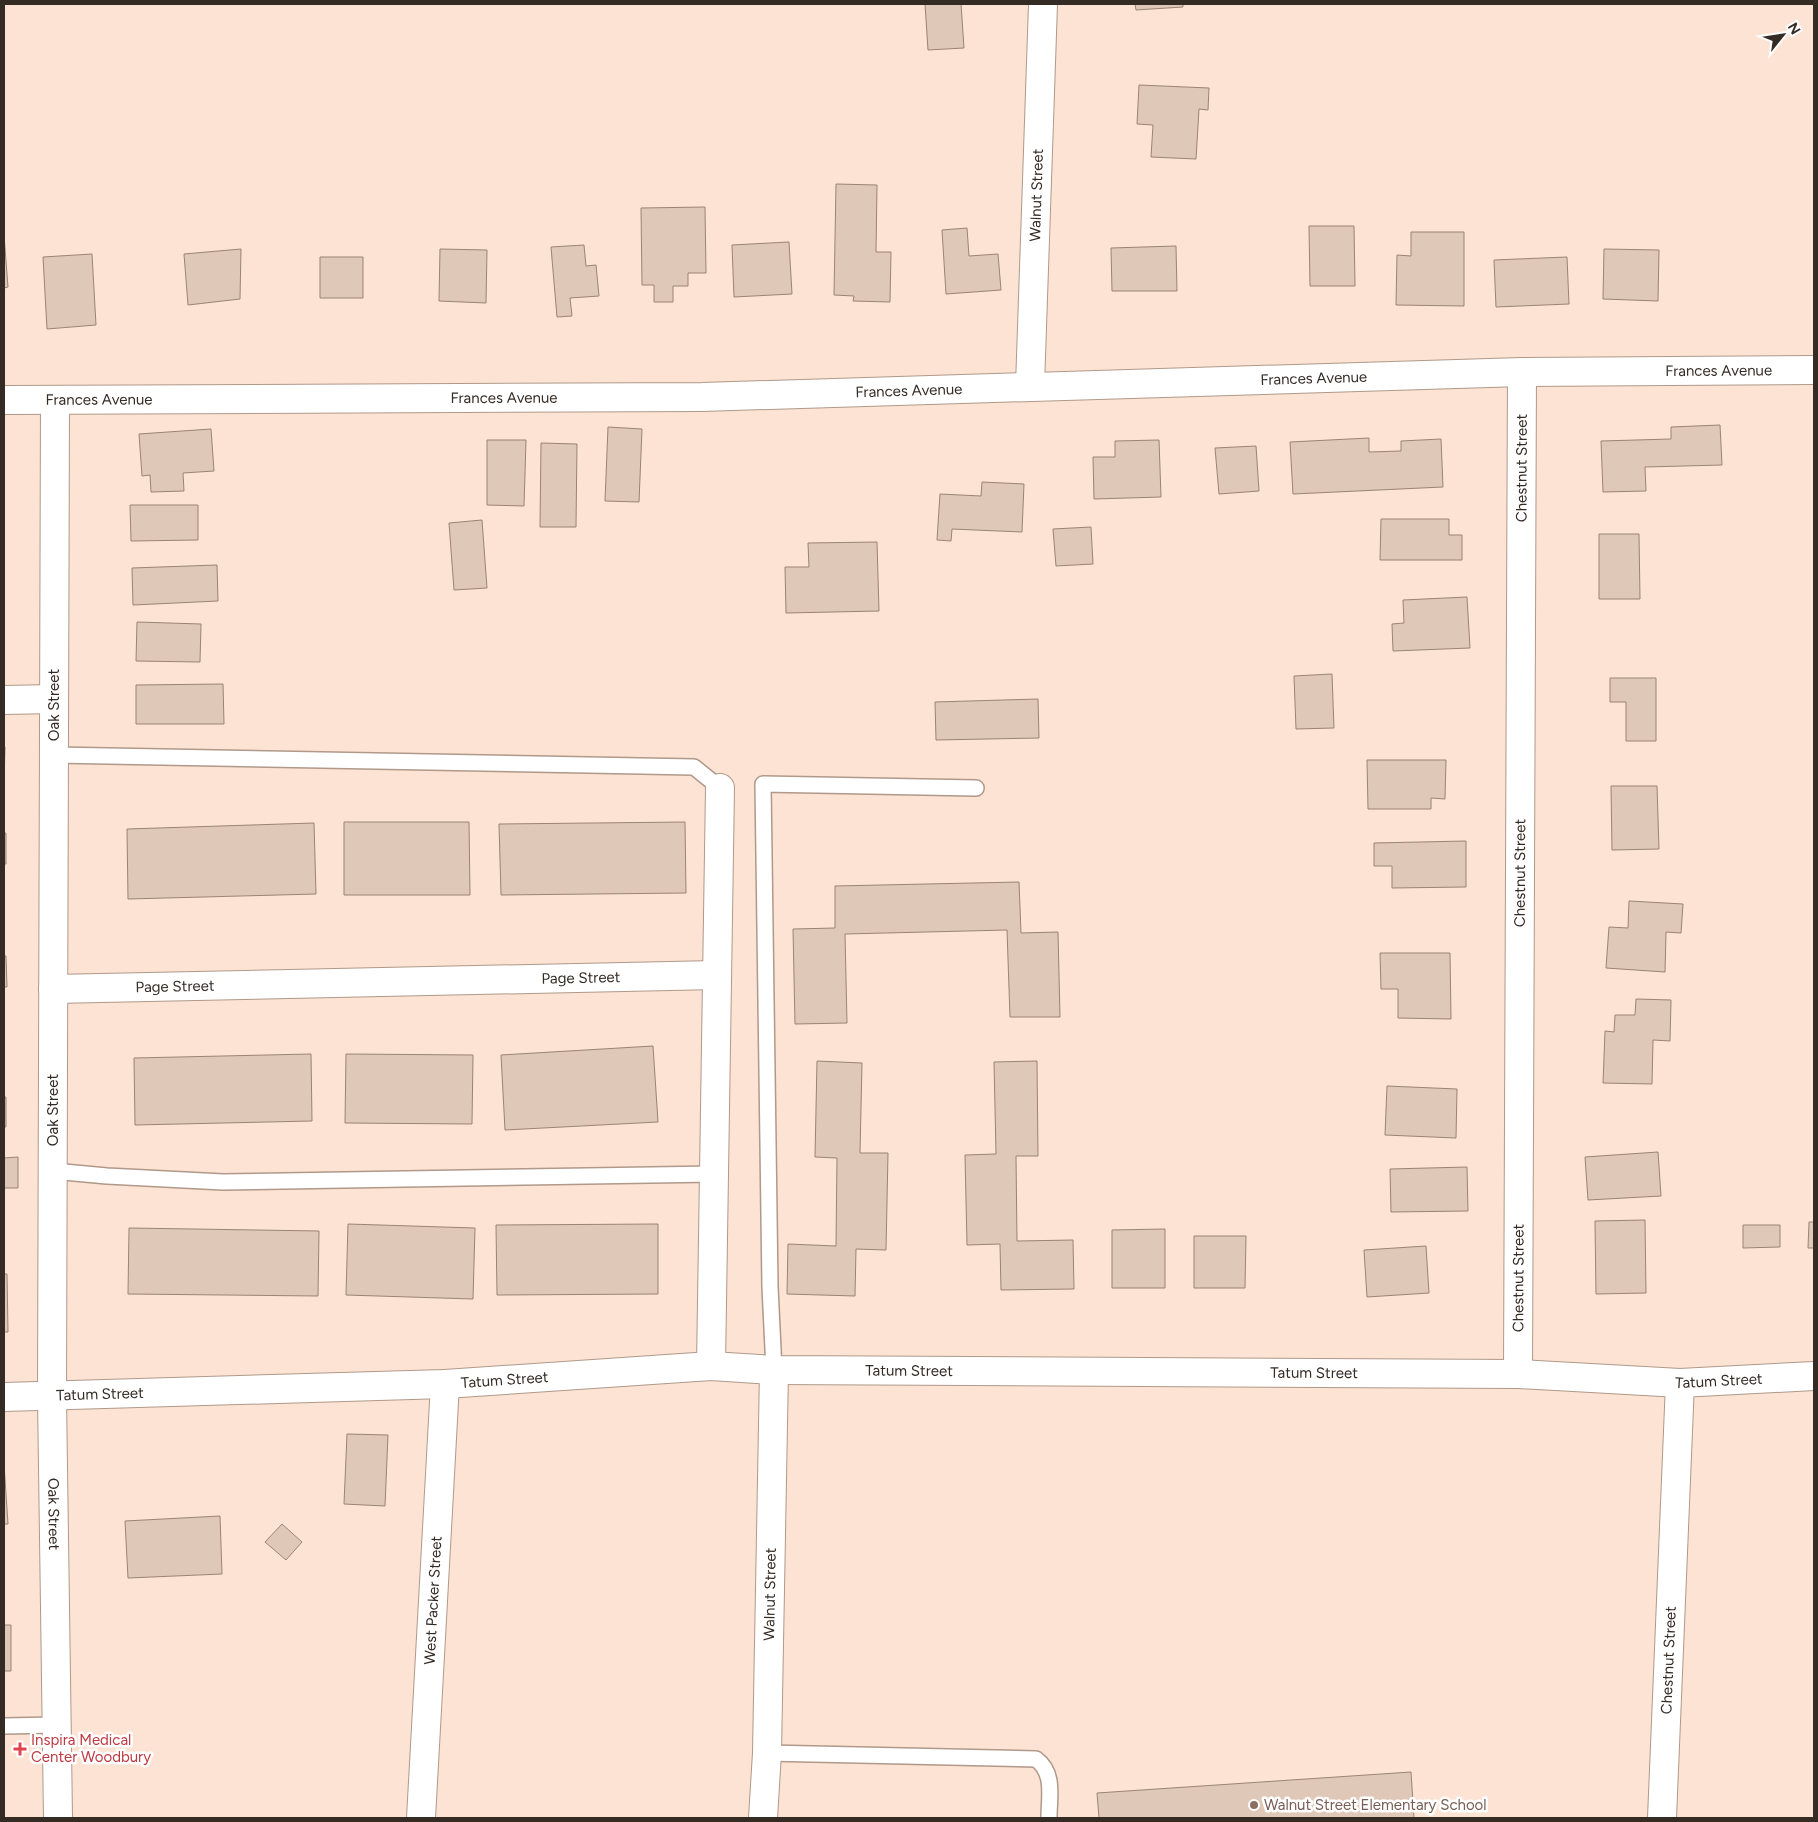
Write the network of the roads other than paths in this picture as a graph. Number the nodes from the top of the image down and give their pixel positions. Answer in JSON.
{"nodes":[{"id":1,"x":1043,"y":4,"type":"edge"},
{"id":2,"x":1814,"y":370,"type":"edge"},
{"id":3,"x":1522,"y":372,"type":"junction"},
{"id":4,"x":1030,"y":386,"type":"junction"},
{"id":5,"x":4,"y":400,"type":"edge"},
{"id":6,"x":55,"y":402,"type":"junction"},
{"id":7,"x":54,"y":699,"type":"junction"},
{"id":8,"x":4,"y":700,"type":"edge"},
{"id":9,"x":54,"y":754,"type":"junction"},
{"id":10,"x":720,"y":788,"type":"joint"},
{"id":11,"x":976,"y":788,"type":"dead end"},
{"id":12,"x":716,"y":975,"type":"junction"},
{"id":13,"x":54,"y":989,"type":"junction"},
{"id":14,"x":53,"y":1171,"type":"junction"},
{"id":15,"x":714,"y":1174,"type":"junction"},
{"id":16,"x":711,"y":1366,"type":"junction"},
{"id":17,"x":774,"y":1370,"type":"junction"},
{"id":18,"x":1518,"y":1374,"type":"junction"},
{"id":19,"x":1814,"y":1376,"type":"edge"},
{"id":20,"x":1680,"y":1383,"type":"junction"},
{"id":21,"x":446,"y":1384,"type":"junction"},
{"id":22,"x":4,"y":1397,"type":"edge"},
{"id":23,"x":52,"y":1397,"type":"junction"},
{"id":24,"x":56,"y":1725,"type":"junction"},
{"id":25,"x":4,"y":1726,"type":"edge"},
{"id":26,"x":767,"y":1753,"type":"junction"},
{"id":27,"x":58,"y":1818,"type":"edge"},
{"id":28,"x":421,"y":1818,"type":"edge"},
{"id":29,"x":763,"y":1818,"type":"edge"},
{"id":30,"x":1050,"y":1818,"type":"edge"},
{"id":31,"x":1662,"y":1818,"type":"edge"}],
"edges":[{"from":1,"to":4,"type":"street","name":"Walnut Street"},
{"from":2,"to":3,"type":"street","name":"Frances Avenue"},
{"from":3,"to":4,"type":"street","name":"Frances Avenue"},
{"from":3,"to":18,"type":"street","name":"Chestnut Street"},
{"from":4,"to":6,"type":"street","name":"Frances Avenue"},
{"from":5,"to":6,"type":"street","name":"Frances Avenue"},
{"from":6,"to":7,"type":"street","name":"Oak Street"},
{"from":7,"to":8,"type":"street"},
{"from":7,"to":9,"type":"street","name":"Oak Street"},
{"from":9,"to":10,"type":"lane"},
{"from":9,"to":13,"type":"street","name":"Oak Street"},
{"from":10,"to":12,"type":"street"},
{"from":11,"to":17,"type":"lane"},
{"from":12,"to":13,"type":"street","name":"Page Street"},
{"from":12,"to":15,"type":"street"},
{"from":13,"to":14,"type":"street","name":"Oak Street"},
{"from":14,"to":15,"type":"lane"},
{"from":14,"to":23,"type":"street","name":"Oak Street"},
{"from":15,"to":16,"type":"street"},
{"from":16,"to":17,"type":"street","name":"Tatum Street"},
{"from":16,"to":21,"type":"street","name":"Tatum Street"},
{"from":17,"to":18,"type":"street","name":"Tatum Street"},
{"from":17,"to":26,"type":"street","name":"Walnut Street"},
{"from":18,"to":20,"type":"street","name":"Tatum Street"},
{"from":19,"to":20,"type":"street","name":"Tatum Street"},
{"from":20,"to":31,"type":"street","name":"Chestnut Street"},
{"from":21,"to":23,"type":"street","name":"Tatum Street"},
{"from":21,"to":28,"type":"street","name":"West Packer Street"},
{"from":22,"to":23,"type":"street","name":"Tatum Street"},
{"from":23,"to":24,"type":"street","name":"Oak Street"},
{"from":24,"to":25,"type":"lane"},
{"from":24,"to":27,"type":"street","name":"Oak Street"},
{"from":26,"to":29,"type":"street","name":"Walnut Street"},
{"from":26,"to":30,"type":"lane"}]}
